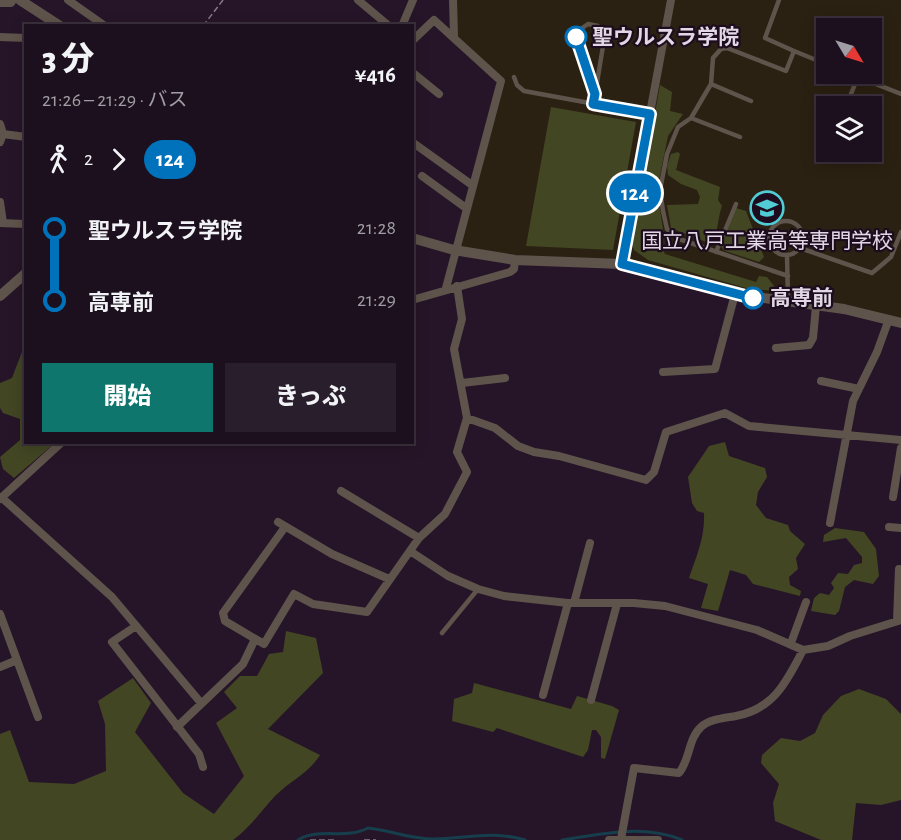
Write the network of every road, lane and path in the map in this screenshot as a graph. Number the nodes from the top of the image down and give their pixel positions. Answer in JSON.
{"nodes":[{"id":1,"x":68,"y":0,"type":"edge"},
{"id":2,"x":223,"y":0,"type":"edge"},
{"id":3,"x":358,"y":0,"type":"edge"},
{"id":4,"x":413,"y":0,"type":"edge"},
{"id":5,"x":453,"y":0,"type":"edge"},
{"id":6,"x":670,"y":0,"type":"edge"},
{"id":7,"x":779,"y":0,"type":"edge"},
{"id":8,"x":18,"y":1,"type":"edge"},
{"id":9,"x":0,"y":3,"type":"edge"},
{"id":10,"x":57,"y":24,"type":"edge"},
{"id":11,"x":102,"y":24,"type":"edge"},
{"id":12,"x":205,"y":24,"type":"edge"},
{"id":13,"x":387,"y":24,"type":"edge"},
{"id":14,"x":403,"y":24,"type":"edge"},
{"id":15,"x":454,"y":36,"type":"junction"},
{"id":16,"x":0,"y":37,"type":"edge"},
{"id":17,"x":24,"y":38,"type":"edge"},
{"id":18,"x":414,"y":39,"type":"edge"},
{"id":19,"x":794,"y":51,"type":"junction"},
{"id":20,"x":816,"y":60,"type":"edge"},
{"id":21,"x":414,"y":74,"type":"edge"},
{"id":22,"x":514,"y":77,"type":"dead end"},
{"id":23,"x":711,"y":84,"type":"junction"},
{"id":24,"x":876,"y":84,"type":"edge"},
{"id":25,"x":439,"y":94,"type":"dead end"},
{"id":26,"x":595,"y":94,"type":"junction"},
{"id":27,"x":901,"y":94,"type":"edge"},
{"id":28,"x":751,"y":101,"type":"dead end"},
{"id":29,"x":593,"y":104,"type":"junction"},
{"id":30,"x":650,"y":114,"type":"junction"},
{"id":31,"x":691,"y":117,"type":"junction"},
{"id":32,"x":0,"y":124,"type":"edge"},
{"id":33,"x":24,"y":137,"type":"edge"},
{"id":34,"x":740,"y":137,"type":"dead end"},
{"id":35,"x":1,"y":138,"type":"edge"},
{"id":36,"x":414,"y":143,"type":"edge"},
{"id":37,"x":422,"y":176,"type":"dead end"},
{"id":38,"x":472,"y":185,"type":"junction"},
{"id":39,"x":0,"y":202,"type":"edge"},
{"id":40,"x":736,"y":204,"type":"dead end"},
{"id":41,"x":466,"y":208,"type":"junction"},
{"id":42,"x":1,"y":223,"type":"edge"},
{"id":43,"x":24,"y":224,"type":"edge"},
{"id":44,"x":901,"y":232,"type":"edge"},
{"id":45,"x":414,"y":239,"type":"edge"},
{"id":46,"x":800,"y":248,"type":"junction"},
{"id":47,"x":454,"y":250,"type":"junction"},
{"id":48,"x":716,"y":252,"type":"junction"},
{"id":49,"x":788,"y":255,"type":"junction"},
{"id":50,"x":515,"y":261,"type":"junction"},
{"id":51,"x":622,"y":264,"type":"junction"},
{"id":52,"x":24,"y":275,"type":"edge"},
{"id":53,"x":788,"y":276,"type":"junction"},
{"id":54,"x":457,"y":286,"type":"junction"},
{"id":55,"x":446,"y":288,"type":"junction"},
{"id":56,"x":735,"y":294,"type":"junction"},
{"id":57,"x":0,"y":296,"type":"edge"},
{"id":58,"x":414,"y":299,"type":"edge"},
{"id":59,"x":788,"y":303,"type":"junction"},
{"id":60,"x":816,"y":306,"type":"junction"},
{"id":61,"x":889,"y":319,"type":"junction"},
{"id":62,"x":901,"y":323,"type":"edge"},
{"id":63,"x":776,"y":348,"type":"dead end"},
{"id":64,"x":663,"y":372,"type":"dead end"},
{"id":65,"x":504,"y":378,"type":"dead end"},
{"id":66,"x":821,"y":381,"type":"dead end"},
{"id":67,"x":462,"y":383,"type":"junction"},
{"id":68,"x":859,"y":388,"type":"junction"},
{"id":69,"x":467,"y":418,"type":"junction"},
{"id":70,"x":848,"y":437,"type":"junction"},
{"id":71,"x":901,"y":440,"type":"edge"},
{"id":72,"x":60,"y":444,"type":"edge"},
{"id":73,"x":901,"y":448,"type":"edge"},
{"id":74,"x":341,"y":491,"type":"dead end"},
{"id":75,"x":0,"y":496,"type":"edge"},
{"id":76,"x":893,"y":497,"type":"dead end"},
{"id":77,"x":830,"y":523,"type":"dead end"},
{"id":78,"x":889,"y":527,"type":"dead end"},
{"id":79,"x":901,"y":528,"type":"edge"},
{"id":80,"x":419,"y":538,"type":"junction"},
{"id":81,"x":590,"y":543,"type":"dead end"},
{"id":82,"x":410,"y":551,"type":"junction"},
{"id":83,"x":899,"y":569,"type":"dead end"},
{"id":84,"x":389,"y":579,"type":"junction"},
{"id":85,"x":478,"y":589,"type":"junction"},
{"id":86,"x":806,"y":602,"type":"dead end"},
{"id":87,"x":571,"y":603,"type":"junction"},
{"id":88,"x":617,"y":604,"type":"junction"},
{"id":89,"x":0,"y":614,"type":"edge"},
{"id":90,"x":899,"y":620,"type":"edge"},
{"id":91,"x":136,"y":626,"type":"junction"},
{"id":92,"x":442,"y":633,"type":"dead end"},
{"id":93,"x":255,"y":639,"type":"junction"},
{"id":94,"x":791,"y":643,"type":"junction"},
{"id":95,"x":803,"y":650,"type":"junction"},
{"id":96,"x":17,"y":660,"type":"junction"},
{"id":97,"x":0,"y":667,"type":"edge"},
{"id":98,"x":543,"y":695,"type":"dead end"},
{"id":99,"x":591,"y":700,"type":"dead end"},
{"id":100,"x":201,"y":703,"type":"junction"},
{"id":101,"x":38,"y":717,"type":"dead end"},
{"id":102,"x":177,"y":727,"type":"junction"},
{"id":103,"x":203,"y":767,"type":"dead end"},
{"id":104,"x":621,"y":839,"type":"edge"},
{"id":105,"x":640,"y":839,"type":"edge"},
{"id":106,"x":310,"y":840,"type":"edge"},
{"id":107,"x":336,"y":840,"type":"edge"},
{"id":108,"x":364,"y":840,"type":"edge"},
{"id":109,"x":377,"y":840,"type":"edge"},
{"id":110,"x":609,"y":840,"type":"edge"},
{"id":111,"x":658,"y":840,"type":"edge"}],
"edges":[{"from":1,"to":11,"type":"street"},
{"from":2,"to":12,"type":"path"},
{"from":3,"to":13,"type":"street"},
{"from":4,"to":14,"type":"street"},
{"from":5,"to":15,"type":"street"},
{"from":6,"to":30,"type":"street"},
{"from":7,"to":19,"type":"lane"},
{"from":8,"to":9,"type":"street"},
{"from":8,"to":10,"type":"street"},
{"from":15,"to":18,"type":"street"},
{"from":15,"to":38,"type":"street"},
{"from":16,"to":17,"type":"street"},
{"from":19,"to":20,"type":"lane"},
{"from":19,"to":23,"type":"lane"},
{"from":21,"to":25,"type":"street"},
{"from":22,"to":29,"type":"lane"},
{"from":23,"to":28,"type":"lane"},
{"from":23,"to":31,"type":"lane"},
{"from":24,"to":27,"type":"lane"},
{"from":26,"to":26,"type":"lane"},
{"from":26,"to":29,"type":"lane"},
{"from":29,"to":30,"type":"lane"},
{"from":30,"to":51,"type":"street"},
{"from":31,"to":34,"type":"lane"},
{"from":31,"to":48,"type":"lane"},
{"from":32,"to":35,"type":"street"},
{"from":33,"to":35,"type":"street"},
{"from":36,"to":38,"type":"street"},
{"from":37,"to":41,"type":"street"},
{"from":38,"to":41,"type":"street"},
{"from":39,"to":42,"type":"street"},
{"from":40,"to":48,"type":"lane"},
{"from":41,"to":47,"type":"street"},
{"from":42,"to":43,"type":"street"},
{"from":44,"to":46,"type":"lane"},
{"from":45,"to":47,"type":"street"},
{"from":46,"to":49,"type":"lane"},
{"from":46,"to":49,"type":"lane"},
{"from":47,"to":50,"type":"street"},
{"from":47,"to":55,"type":"street"},
{"from":48,"to":53,"type":"lane"},
{"from":49,"to":53,"type":"lane"},
{"from":50,"to":51,"type":"street"},
{"from":50,"to":54,"type":"street"},
{"from":51,"to":56,"type":"street"},
{"from":52,"to":57,"type":"street"},
{"from":53,"to":59,"type":"lane"},
{"from":54,"to":55,"type":"street"},
{"from":54,"to":67,"type":"street"},
{"from":55,"to":58,"type":"street"},
{"from":56,"to":59,"type":"street"},
{"from":56,"to":64,"type":"street"},
{"from":59,"to":60,"type":"street"},
{"from":60,"to":61,"type":"street"},
{"from":60,"to":63,"type":"street"},
{"from":61,"to":62,"type":"street"},
{"from":61,"to":68,"type":"street"},
{"from":65,"to":67,"type":"street"},
{"from":66,"to":68,"type":"street"},
{"from":67,"to":69,"type":"street"},
{"from":68,"to":70,"type":"street"},
{"from":69,"to":70,"type":"street"},
{"from":69,"to":80,"type":"street"},
{"from":70,"to":71,"type":"street"},
{"from":70,"to":77,"type":"street"},
{"from":72,"to":75,"type":"street"},
{"from":73,"to":76,"type":"street"},
{"from":74,"to":80,"type":"street"},
{"from":75,"to":91,"type":"street"},
{"from":78,"to":79,"type":"street"},
{"from":80,"to":82,"type":"street"},
{"from":81,"to":87,"type":"street"},
{"from":82,"to":84,"type":"street"},
{"from":82,"to":85,"type":"street"},
{"from":83,"to":90,"type":"street"},
{"from":84,"to":93,"type":"street"},
{"from":84,"to":93,"type":"street"},
{"from":85,"to":87,"type":"street"},
{"from":85,"to":92,"type":"lane"},
{"from":86,"to":94,"type":"street"},
{"from":87,"to":88,"type":"street"},
{"from":87,"to":98,"type":"street"},
{"from":88,"to":94,"type":"street"},
{"from":88,"to":99,"type":"street"},
{"from":89,"to":96,"type":"street"},
{"from":90,"to":95,"type":"street"},
{"from":91,"to":100,"type":"street"},
{"from":91,"to":102,"type":"street"},
{"from":93,"to":100,"type":"street"},
{"from":94,"to":95,"type":"street"},
{"from":95,"to":104,"type":"street"},
{"from":96,"to":97,"type":"street"},
{"from":96,"to":101,"type":"street"},
{"from":100,"to":102,"type":"street"},
{"from":102,"to":103,"type":"street"},
{"from":104,"to":105,"type":"street"},
{"from":104,"to":110,"type":"street"},
{"from":105,"to":111,"type":"street"},
{"from":106,"to":107,"type":"path"},
{"from":108,"to":109,"type":"path"}]}
